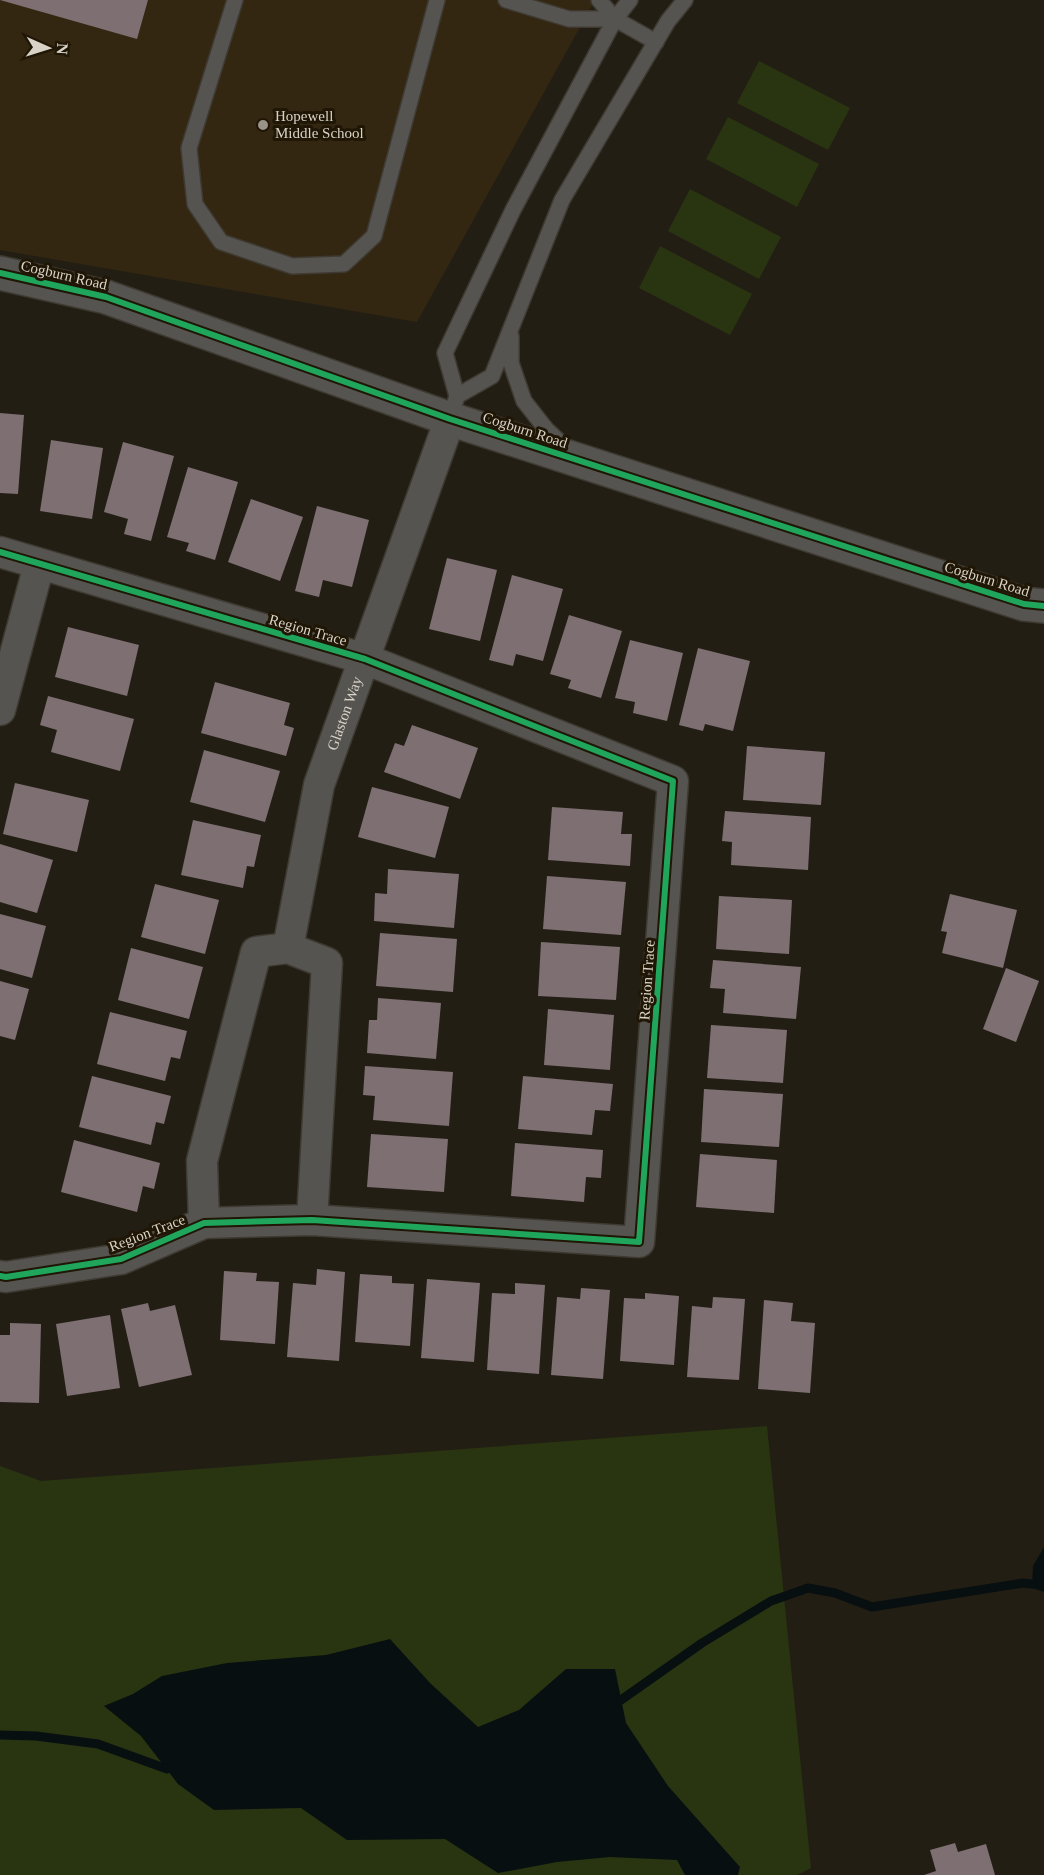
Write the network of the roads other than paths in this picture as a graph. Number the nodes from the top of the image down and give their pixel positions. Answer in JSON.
{"nodes":[{"id":1,"x":235,"y":0,"type":"edge"},
{"id":2,"x":437,"y":0,"type":"edge"},
{"id":3,"x":506,"y":0,"type":"edge"},
{"id":4,"x":599,"y":0,"type":"edge"},
{"id":5,"x":630,"y":0,"type":"edge"},
{"id":6,"x":685,"y":0,"type":"edge"},
{"id":7,"x":615,"y":20,"type":"junction"},
{"id":8,"x":656,"y":42,"type":"junction"},
{"id":9,"x":0,"y":273,"type":"edge"},
{"id":10,"x":512,"y":326,"type":"junction"},
{"id":11,"x":454,"y":408,"type":"junction"},
{"id":12,"x":578,"y":460,"type":"junction"},
{"id":13,"x":0,"y":552,"type":"edge"},
{"id":14,"x":39,"y":565,"type":"junction"},
{"id":15,"x":1044,"y":606,"type":"edge"},
{"id":16,"x":365,"y":659,"type":"junction"},
{"id":17,"x":0,"y":710,"type":"edge"},
{"id":18,"x":288,"y":948,"type":"junction"},
{"id":19,"x":312,"y":1220,"type":"junction"},
{"id":20,"x":204,"y":1223,"type":"junction"},
{"id":21,"x":0,"y":1276,"type":"edge"}],
"edges":[{"from":1,"to":2,"type":"lane"},
{"from":3,"to":7,"type":"lane"},
{"from":4,"to":7,"type":"lane"},
{"from":5,"to":7,"type":"lane"},
{"from":6,"to":8,"type":"lane"},
{"from":7,"to":8,"type":"lane"},
{"from":7,"to":11,"type":"lane"},
{"from":8,"to":10,"type":"lane"},
{"from":9,"to":11,"type":"street","name":"Cogburn Road"},
{"from":10,"to":11,"type":"lane"},
{"from":10,"to":12,"type":"lane"},
{"from":11,"to":12,"type":"street","name":"Cogburn Road"},
{"from":11,"to":16,"type":"street","name":"Glaston Way"},
{"from":12,"to":15,"type":"street","name":"Cogburn Road"},
{"from":13,"to":14,"type":"street","name":"Region Trace"},
{"from":14,"to":16,"type":"street","name":"Region Trace"},
{"from":14,"to":17,"type":"street"},
{"from":16,"to":18,"type":"street","name":"Glaston Way"},
{"from":16,"to":19,"type":"street","name":"Region Trace"},
{"from":18,"to":19,"type":"street"},
{"from":18,"to":20,"type":"street"},
{"from":19,"to":20,"type":"street","name":"Region Trace"},
{"from":20,"to":21,"type":"street","name":"Region Trace"}]}
